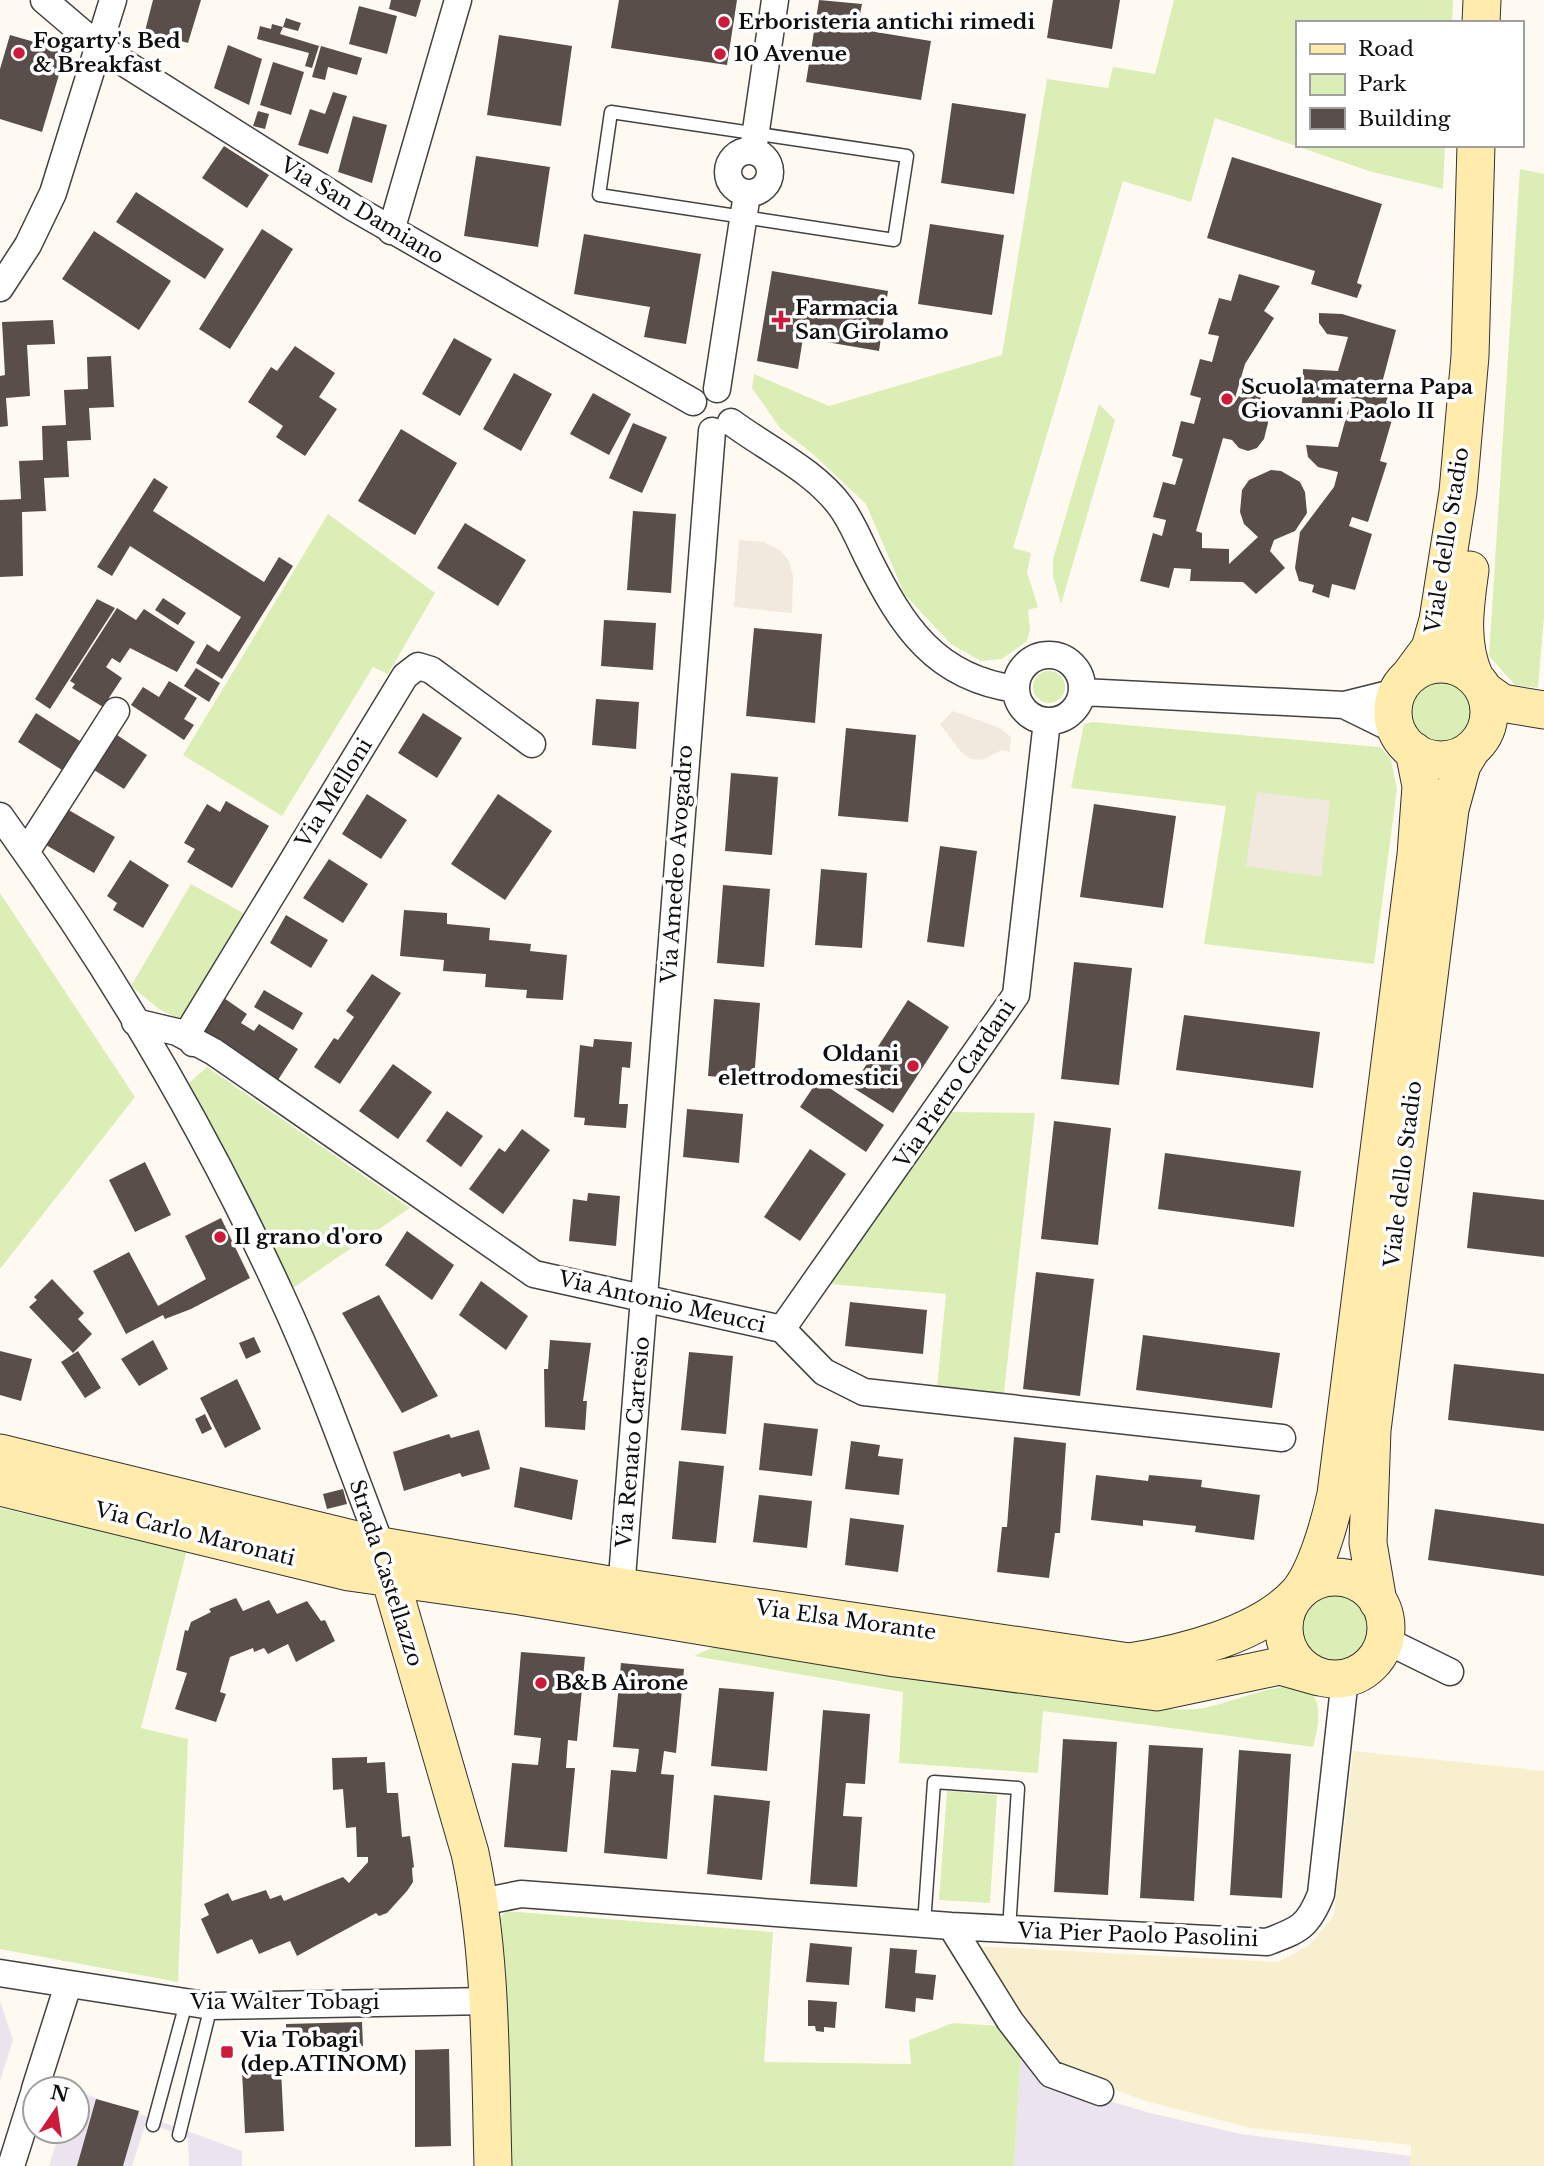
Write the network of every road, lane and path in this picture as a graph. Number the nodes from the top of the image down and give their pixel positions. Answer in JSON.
{"nodes":[{"id":1,"x":44,"y":0,"type":"edge"},
{"id":2,"x":113,"y":0,"type":"edge"},
{"id":3,"x":458,"y":0,"type":"edge"},
{"id":4,"x":775,"y":0,"type":"edge"},
{"id":5,"x":1482,"y":0,"type":"edge"},
{"id":6,"x":1506,"y":0,"type":"edge"},
{"id":7,"x":1481,"y":21,"type":"edge"},
{"id":8,"x":1505,"y":21,"type":"edge"},
{"id":9,"x":99,"y":47,"type":"junction"},
{"id":10,"x":754,"y":142,"type":"junction"},
{"id":11,"x":1476,"y":147,"type":"edge"},
{"id":12,"x":1501,"y":147,"type":"edge"},
{"id":13,"x":745,"y":205,"type":"junction"},
{"id":14,"x":391,"y":231,"type":"junction"},
{"id":15,"x":0,"y":288,"type":"edge"},
{"id":16,"x":717,"y":389,"type":"junction"},
{"id":17,"x":693,"y":402,"type":"junction"},
{"id":18,"x":721,"y":426,"type":"junction"},
{"id":19,"x":1405,"y":681,"type":"junction"},
{"id":20,"x":1480,"y":684,"type":"junction"},
{"id":21,"x":1016,"y":689,"type":"junction"},
{"id":22,"x":1082,"y":692,"type":"junction"},
{"id":23,"x":1344,"y":705,"type":"junction"},
{"id":24,"x":1544,"y":710,"type":"edge"},
{"id":25,"x":116,"y":711,"type":"dead end"},
{"id":26,"x":1047,"y":720,"type":"junction"},
{"id":27,"x":1544,"y":732,"type":"edge"},
{"id":28,"x":1405,"y":741,"type":"junction"},
{"id":29,"x":532,"y":744,"type":"dead end"},
{"id":30,"x":1476,"y":745,"type":"junction"},
{"id":31,"x":0,"y":816,"type":"edge"},
{"id":32,"x":26,"y":852,"type":"junction"},
{"id":33,"x":135,"y":1022,"type":"junction"},
{"id":34,"x":193,"y":1043,"type":"junction"},
{"id":35,"x":646,"y":1296,"type":"junction"},
{"id":36,"x":782,"y":1329,"type":"junction"},
{"id":37,"x":1282,"y":1438,"type":"dead end"},
{"id":38,"x":0,"y":1453,"type":"edge"},
{"id":39,"x":0,"y":1487,"type":"edge"},
{"id":40,"x":386,"y":1562,"type":"junction"},
{"id":41,"x":1297,"y":1594,"type":"junction"},
{"id":42,"x":620,"y":1600,"type":"junction"},
{"id":43,"x":1378,"y":1602,"type":"junction"},
{"id":44,"x":1385,"y":1640,"type":"junction"},
{"id":45,"x":893,"y":1642,"type":"junction"},
{"id":46,"x":1450,"y":1672,"type":"dead end"},
{"id":47,"x":1336,"y":1687,"type":"junction"},
{"id":48,"x":481,"y":1902,"type":"junction"},
{"id":49,"x":924,"y":1924,"type":"junction"},
{"id":50,"x":951,"y":1926,"type":"junction"},
{"id":51,"x":1009,"y":1930,"type":"junction"},
{"id":52,"x":0,"y":1973,"type":"edge"},
{"id":53,"x":68,"y":1985,"type":"junction"},
{"id":54,"x":488,"y":2001,"type":"junction"},
{"id":55,"x":198,"y":2004,"type":"junction"},
{"id":56,"x":40,"y":2075,"type":"edge"},
{"id":57,"x":1100,"y":2091,"type":"dead end"},
{"id":58,"x":153,"y":2124,"type":"dead end"},
{"id":59,"x":21,"y":2134,"type":"edge"},
{"id":60,"x":179,"y":2135,"type":"dead end"},
{"id":61,"x":11,"y":2166,"type":"edge"},
{"id":62,"x":493,"y":2166,"type":"edge"}],
"edges":[{"from":1,"to":9,"type":"street","name":"Via San Damiano"},
{"from":2,"to":9,"type":"street"},
{"from":3,"to":14,"type":"street"},
{"from":4,"to":10,"type":"street"},
{"from":5,"to":7,"type":"street"},
{"from":6,"to":8,"type":"street"},
{"from":9,"to":14,"type":"street","name":"Via San Damiano"},
{"from":9,"to":15,"type":"street"},
{"from":10,"to":13,"type":"street"},
{"from":10,"to":13,"type":"lane"},
{"from":10,"to":13,"type":"lane"},
{"from":11,"to":19,"type":"street","name":"Viale dello Stadio"},
{"from":12,"to":20,"type":"street","name":"Viale dello Stadio"},
{"from":13,"to":16,"type":"street"},
{"from":14,"to":17,"type":"street","name":"Via San Damiano"},
{"from":16,"to":17,"type":"street"},
{"from":16,"to":18,"type":"street"},
{"from":17,"to":18,"type":"street"},
{"from":18,"to":21,"type":"street"},
{"from":18,"to":35,"type":"street","name":"Via Amedeo Avogadro"},
{"from":19,"to":20,"type":"street","name":"Viale dello Stadio"},
{"from":19,"to":23,"type":"street"},
{"from":19,"to":28,"type":"street","name":"Viale dello Stadio"},
{"from":20,"to":24,"type":"street"},
{"from":20,"to":30,"type":"street","name":"Viale dello Stadio"},
{"from":21,"to":22,"type":"street"},
{"from":21,"to":26,"type":"street"},
{"from":22,"to":23,"type":"street"},
{"from":22,"to":26,"type":"street"},
{"from":23,"to":28,"type":"street"},
{"from":25,"to":32,"type":"street"},
{"from":26,"to":36,"type":"street","name":"Via Pietro Cardani"},
{"from":27,"to":30,"type":"street"},
{"from":28,"to":30,"type":"street"},
{"from":28,"to":41,"type":"street","name":"Viale dello Stadio"},
{"from":29,"to":34,"type":"street","name":"Via Melloni"},
{"from":30,"to":43,"type":"street","name":"Viale dello Stadio"},
{"from":31,"to":32,"type":"street","name":"Strada Castellazzo"},
{"from":32,"to":33,"type":"street","name":"Strada Castellazzo"},
{"from":33,"to":34,"type":"street","name":"Via Antonio Meucci"},
{"from":33,"to":40,"type":"street","name":"Strada Castellazzo"},
{"from":34,"to":35,"type":"street","name":"Via Antonio Meucci"},
{"from":35,"to":36,"type":"street","name":"Via Antonio Meucci"},
{"from":35,"to":42,"type":"street","name":"Via Renato Cartesio"},
{"from":36,"to":37,"type":"street","name":"Via Antonio Meucci"},
{"from":38,"to":40,"type":"street","name":"Via Carlo Maronati"},
{"from":39,"to":40,"type":"street","name":"Via Carlo Maronati"},
{"from":40,"to":42,"type":"street","name":"Via Elsa Morante"},
{"from":40,"to":48,"type":"street","name":"Strada Castellazzo"},
{"from":41,"to":43,"type":"street"},
{"from":41,"to":45,"type":"street","name":"Via Elsa Morante"},
{"from":41,"to":47,"type":"street"},
{"from":42,"to":45,"type":"street","name":"Via Elsa Morante"},
{"from":43,"to":44,"type":"street"},
{"from":44,"to":46,"type":"street"},
{"from":44,"to":47,"type":"street"},
{"from":45,"to":47,"type":"street","name":"Via Elsa Morante"},
{"from":47,"to":51,"type":"street","name":"Via Pier Paolo Pasolini"},
{"from":48,"to":49,"type":"street","name":"Via Pier Paolo Pasolini"},
{"from":48,"to":54,"type":"street","name":"Strada Castellazzo"},
{"from":49,"to":50,"type":"street","name":"Via Pier Paolo Pasolini"},
{"from":49,"to":51,"type":"lane"},
{"from":50,"to":51,"type":"street","name":"Via Pier Paolo Pasolini"},
{"from":50,"to":57,"type":"street"},
{"from":52,"to":53,"type":"street","name":"Via Walter Tobagi"},
{"from":53,"to":55,"type":"street","name":"Via Walter Tobagi"},
{"from":53,"to":56,"type":"street"},
{"from":54,"to":55,"type":"street","name":"Via Walter Tobagi"},
{"from":54,"to":62,"type":"street","name":"Strada Castellazzo"},
{"from":55,"to":58,"type":"lane"},
{"from":55,"to":60,"type":"lane"},
{"from":59,"to":61,"type":"street"}]}
